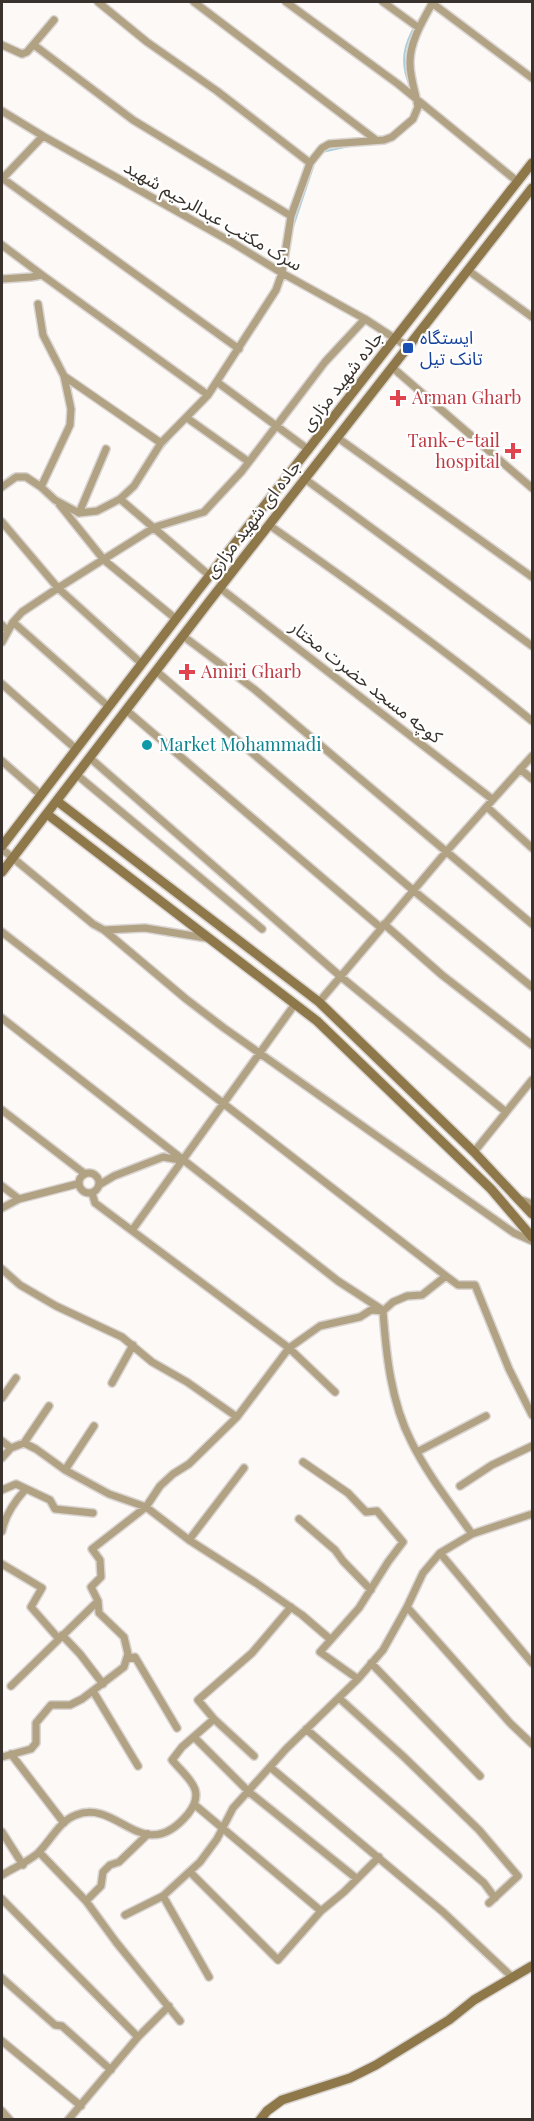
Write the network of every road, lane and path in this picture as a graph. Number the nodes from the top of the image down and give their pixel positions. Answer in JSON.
{"nodes":[{"id":1,"x":98,"y":2,"type":"edge"},
{"id":2,"x":194,"y":2,"type":"edge"},
{"id":3,"x":286,"y":2,"type":"edge"},
{"id":4,"x":383,"y":2,"type":"edge"},
{"id":5,"x":432,"y":2,"type":"edge"},
{"id":6,"x":54,"y":20,"type":"dead end"},
{"id":7,"x":419,"y":28,"type":"junction"},
{"id":8,"x":2,"y":45,"type":"edge"},
{"id":9,"x":34,"y":45,"type":"junction"},
{"id":10,"x":532,"y":78,"type":"edge"},
{"id":11,"x":417,"y":100,"type":"junction"},
{"id":12,"x":2,"y":111,"type":"edge"},
{"id":13,"x":43,"y":136,"type":"junction"},
{"id":14,"x":376,"y":140,"type":"junction"},
{"id":15,"x":310,"y":163,"type":"junction"},
{"id":16,"x":532,"y":163,"type":"edge"},
{"id":17,"x":2,"y":179,"type":"edge"},
{"id":18,"x":518,"y":182,"type":"junction"},
{"id":19,"x":532,"y":190,"type":"edge"},
{"id":20,"x":291,"y":216,"type":"junction"},
{"id":21,"x":2,"y":245,"type":"edge"},
{"id":22,"x":469,"y":270,"type":"junction"},
{"id":23,"x":282,"y":273,"type":"junction"},
{"id":24,"x":42,"y":275,"type":"junction"},
{"id":25,"x":2,"y":279,"type":"edge"},
{"id":26,"x":38,"y":304,"type":"dead end"},
{"id":27,"x":532,"y":317,"type":"edge"},
{"id":28,"x":365,"y":319,"type":"junction"},
{"id":29,"x":396,"y":338,"type":"junction"},
{"id":30,"x":408,"y":347,"type":"junction"},
{"id":31,"x":239,"y":349,"type":"junction"},
{"id":32,"x":393,"y":368,"type":"junction"},
{"id":33,"x":64,"y":376,"type":"junction"},
{"id":34,"x":216,"y":382,"type":"junction"},
{"id":35,"x":208,"y":394,"type":"junction"},
{"id":36,"x":187,"y":418,"type":"junction"},
{"id":37,"x":277,"y":426,"type":"junction"},
{"id":38,"x":338,"y":438,"type":"junction"},
{"id":39,"x":161,"y":443,"type":"junction"},
{"id":40,"x":106,"y":449,"type":"dead end"},
{"id":41,"x":309,"y":450,"type":"junction"},
{"id":42,"x":249,"y":462,"type":"junction"},
{"id":43,"x":305,"y":479,"type":"junction"},
{"id":44,"x":2,"y":487,"type":"edge"},
{"id":45,"x":41,"y":487,"type":"junction"},
{"id":46,"x":532,"y":488,"type":"edge"},
{"id":47,"x":120,"y":499,"type":"junction"},
{"id":48,"x":55,"y":500,"type":"junction"},
{"id":49,"x":79,"y":513,"type":"junction"},
{"id":50,"x":2,"y":522,"type":"edge"},
{"id":51,"x":269,"y":525,"type":"junction"},
{"id":52,"x":155,"y":527,"type":"junction"},
{"id":53,"x":104,"y":560,"type":"junction"},
{"id":54,"x":210,"y":576,"type":"junction"},
{"id":55,"x":532,"y":577,"type":"edge"},
{"id":56,"x":58,"y":588,"type":"junction"},
{"id":57,"x":220,"y":588,"type":"junction"},
{"id":58,"x":176,"y":619,"type":"junction"},
{"id":59,"x":14,"y":622,"type":"junction"},
{"id":60,"x":2,"y":625,"type":"edge"},
{"id":61,"x":8,"y":631,"type":"junction"},
{"id":62,"x":183,"y":636,"type":"junction"},
{"id":63,"x":2,"y":642,"type":"edge"},
{"id":64,"x":532,"y":646,"type":"edge"},
{"id":65,"x":142,"y":664,"type":"junction"},
{"id":66,"x":156,"y":671,"type":"junction"},
{"id":67,"x":2,"y":684,"type":"edge"},
{"id":68,"x":109,"y":707,"type":"junction"},
{"id":69,"x":126,"y":710,"type":"junction"},
{"id":70,"x":532,"y":721,"type":"edge"},
{"id":71,"x":76,"y":749,"type":"junction"},
{"id":72,"x":532,"y":756,"type":"edge"},
{"id":73,"x":90,"y":758,"type":"junction"},
{"id":74,"x":2,"y":760,"type":"edge"},
{"id":75,"x":520,"y":769,"type":"junction"},
{"id":76,"x":77,"y":775,"type":"junction"},
{"id":77,"x":532,"y":779,"type":"edge"},
{"id":78,"x":40,"y":795,"type":"junction"},
{"id":79,"x":492,"y":800,"type":"junction"},
{"id":80,"x":57,"y":801,"type":"junction"},
{"id":81,"x":487,"y":807,"type":"junction"},
{"id":82,"x":47,"y":814,"type":"junction"},
{"id":83,"x":2,"y":848,"type":"edge"},
{"id":84,"x":532,"y":848,"type":"edge"},
{"id":85,"x":446,"y":852,"type":"junction"},
{"id":86,"x":13,"y":857,"type":"junction"},
{"id":87,"x":2,"y":872,"type":"edge"},
{"id":88,"x":414,"y":891,"type":"junction"},
{"id":89,"x":532,"y":924,"type":"edge"},
{"id":90,"x":382,"y":926,"type":"junction"},
{"id":91,"x":262,"y":929,"type":"dead end"},
{"id":92,"x":104,"y":930,"type":"junction"},
{"id":93,"x":2,"y":932,"type":"edge"},
{"id":94,"x":211,"y":939,"type":"junction"},
{"id":95,"x":340,"y":976,"type":"junction"},
{"id":96,"x":532,"y":987,"type":"edge"},
{"id":97,"x":319,"y":1002,"type":"junction"},
{"id":98,"x":296,"y":1004,"type":"junction"},
{"id":99,"x":2,"y":1018,"type":"edge"},
{"id":100,"x":532,"y":1045,"type":"edge"},
{"id":101,"x":260,"y":1053,"type":"junction"},
{"id":102,"x":532,"y":1080,"type":"edge"},
{"id":103,"x":529,"y":1090,"type":"edge"},
{"id":104,"x":223,"y":1103,"type":"junction"},
{"id":105,"x":2,"y":1110,"type":"edge"},
{"id":106,"x":506,"y":1112,"type":"junction"},
{"id":107,"x":474,"y":1152,"type":"junction"},
{"id":108,"x":182,"y":1161,"type":"junction"},
{"id":109,"x":85,"y":1174,"type":"junction"},
{"id":110,"x":77,"y":1184,"type":"junction"},
{"id":111,"x":99,"y":1185,"type":"junction"},
{"id":112,"x":2,"y":1186,"type":"edge"},
{"id":113,"x":92,"y":1193,"type":"junction"},
{"id":114,"x":519,"y":1199,"type":"junction"},
{"id":115,"x":19,"y":1200,"type":"junction"},
{"id":116,"x":532,"y":1204,"type":"edge"},
{"id":117,"x":2,"y":1208,"type":"edge"},
{"id":118,"x":532,"y":1214,"type":"edge"},
{"id":119,"x":133,"y":1229,"type":"junction"},
{"id":120,"x":532,"y":1235,"type":"edge"},
{"id":121,"x":2,"y":1269,"type":"edge"},
{"id":122,"x":446,"y":1276,"type":"junction"},
{"id":123,"x":383,"y":1311,"type":"junction"},
{"id":124,"x":133,"y":1345,"type":"junction"},
{"id":125,"x":289,"y":1348,"type":"junction"},
{"id":126,"x":16,"y":1378,"type":"dead end"},
{"id":127,"x":112,"y":1383,"type":"dead end"},
{"id":128,"x":335,"y":1392,"type":"dead end"},
{"id":129,"x":2,"y":1398,"type":"edge"},
{"id":130,"x":49,"y":1406,"type":"dead end"},
{"id":131,"x":532,"y":1415,"type":"edge"},
{"id":132,"x":486,"y":1416,"type":"dead end"},
{"id":133,"x":237,"y":1417,"type":"junction"},
{"id":134,"x":94,"y":1426,"type":"dead end"},
{"id":135,"x":2,"y":1441,"type":"edge"},
{"id":136,"x":24,"y":1443,"type":"junction"},
{"id":137,"x":532,"y":1446,"type":"edge"},
{"id":138,"x":11,"y":1448,"type":"junction"},
{"id":139,"x":417,"y":1452,"type":"junction"},
{"id":140,"x":2,"y":1458,"type":"edge"},
{"id":141,"x":303,"y":1462,"type":"dead end"},
{"id":142,"x":243,"y":1468,"type":"dead end"},
{"id":143,"x":65,"y":1470,"type":"junction"},
{"id":144,"x":460,"y":1486,"type":"dead end"},
{"id":145,"x":2,"y":1490,"type":"edge"},
{"id":146,"x":25,"y":1490,"type":"junction"},
{"id":147,"x":146,"y":1507,"type":"junction"},
{"id":148,"x":93,"y":1513,"type":"dead end"},
{"id":149,"x":532,"y":1514,"type":"edge"},
{"id":150,"x":299,"y":1519,"type":"dead end"},
{"id":151,"x":2,"y":1531,"type":"edge"},
{"id":152,"x":472,"y":1534,"type":"junction"},
{"id":153,"x":189,"y":1540,"type":"junction"},
{"id":154,"x":440,"y":1553,"type":"junction"},
{"id":155,"x":2,"y":1564,"type":"edge"},
{"id":156,"x":371,"y":1590,"type":"junction"},
{"id":157,"x":98,"y":1601,"type":"junction"},
{"id":158,"x":291,"y":1607,"type":"junction"},
{"id":159,"x":407,"y":1607,"type":"junction"},
{"id":160,"x":61,"y":1637,"type":"junction"},
{"id":161,"x":330,"y":1639,"type":"junction"},
{"id":162,"x":127,"y":1659,"type":"junction"},
{"id":163,"x":371,"y":1663,"type":"junction"},
{"id":164,"x":532,"y":1663,"type":"edge"},
{"id":165,"x":358,"y":1679,"type":"junction"},
{"id":166,"x":103,"y":1684,"type":"junction"},
{"id":167,"x":11,"y":1686,"type":"dead end"},
{"id":168,"x":93,"y":1691,"type":"junction"},
{"id":169,"x":339,"y":1698,"type":"junction"},
{"id":170,"x":214,"y":1719,"type":"junction"},
{"id":171,"x":177,"y":1728,"type":"dead end"},
{"id":172,"x":306,"y":1729,"type":"junction"},
{"id":173,"x":194,"y":1737,"type":"junction"},
{"id":174,"x":532,"y":1744,"type":"edge"},
{"id":175,"x":11,"y":1754,"type":"junction"},
{"id":176,"x":2,"y":1756,"type":"edge"},
{"id":177,"x":254,"y":1756,"type":"dead end"},
{"id":178,"x":138,"y":1766,"type":"dead end"},
{"id":179,"x":270,"y":1767,"type":"junction"},
{"id":180,"x":480,"y":1776,"type":"dead end"},
{"id":181,"x":249,"y":1792,"type":"junction"},
{"id":182,"x":195,"y":1805,"type":"junction"},
{"id":183,"x":63,"y":1823,"type":"junction"},
{"id":184,"x":223,"y":1827,"type":"junction"},
{"id":185,"x":2,"y":1832,"type":"edge"},
{"id":186,"x":148,"y":1834,"type":"junction"},
{"id":187,"x":39,"y":1852,"type":"junction"},
{"id":188,"x":379,"y":1857,"type":"junction"},
{"id":189,"x":23,"y":1865,"type":"junction"},
{"id":190,"x":190,"y":1872,"type":"junction"},
{"id":191,"x":2,"y":1875,"type":"edge"},
{"id":192,"x":356,"y":1878,"type":"junction"},
{"id":193,"x":163,"y":1896,"type":"junction"},
{"id":194,"x":495,"y":1898,"type":"junction"},
{"id":195,"x":2,"y":1899,"type":"edge"},
{"id":196,"x":86,"y":1901,"type":"junction"},
{"id":197,"x":489,"y":1903,"type":"dead end"},
{"id":198,"x":321,"y":1911,"type":"junction"},
{"id":199,"x":125,"y":1915,"type":"dead end"},
{"id":200,"x":532,"y":1966,"type":"edge"},
{"id":201,"x":210,"y":1977,"type":"dead end"},
{"id":202,"x":512,"y":1977,"type":"junction"},
{"id":203,"x":2,"y":1978,"type":"edge"},
{"id":204,"x":169,"y":2006,"type":"junction"},
{"id":205,"x":180,"y":2021,"type":"dead end"},
{"id":206,"x":138,"y":2037,"type":"junction"},
{"id":207,"x":2,"y":2040,"type":"edge"},
{"id":208,"x":111,"y":2070,"type":"junction"},
{"id":209,"x":81,"y":2106,"type":"junction"},
{"id":210,"x":2,"y":2111,"type":"edge"},
{"id":211,"x":10,"y":2120,"type":"edge"},
{"id":212,"x":68,"y":2120,"type":"edge"},
{"id":213,"x":261,"y":2120,"type":"edge"}],
"edges":[{"from":1,"to":15,"type":"street"},
{"from":2,"to":14,"type":"street"},
{"from":3,"to":11,"type":"street"},
{"from":4,"to":7,"type":"street"},
{"from":5,"to":7,"type":"street"},
{"from":5,"to":10,"type":"street"},
{"from":6,"to":9,"type":"street"},
{"from":7,"to":11,"type":"street"},
{"from":8,"to":9,"type":"street"},
{"from":9,"to":20,"type":"street"},
{"from":11,"to":14,"type":"street"},
{"from":11,"to":18,"type":"street"},
{"from":12,"to":13,"type":"street","name":"سرک مکتب عبدالرحیم شهید"},
{"from":13,"to":17,"type":"street"},
{"from":13,"to":23,"type":"street","name":"سرک مکتب عبدالرحیم شهید"},
{"from":14,"to":15,"type":"street"},
{"from":15,"to":20,"type":"street"},
{"from":16,"to":18,"type":"main road","name":"جاده شهید مزاری"},
{"from":17,"to":31,"type":"street"},
{"from":18,"to":29,"type":"main road","name":"جاده شهید مزاری"},
{"from":19,"to":22,"type":"main road","name":"جاده ای شهید مزاری"},
{"from":20,"to":23,"type":"street"},
{"from":21,"to":24,"type":"street"},
{"from":22,"to":27,"type":"street"},
{"from":22,"to":30,"type":"main road","name":"جاده ای شهید مزاری"},
{"from":23,"to":28,"type":"street","name":"سرک مکتب عبدالرحیم شهید"},
{"from":23,"to":31,"type":"street"},
{"from":24,"to":25,"type":"street"},
{"from":24,"to":35,"type":"street"},
{"from":26,"to":33,"type":"street"},
{"from":28,"to":29,"type":"street","name":"سرک مکتب عبدالرحیم شهید"},
{"from":28,"to":37,"type":"street"},
{"from":29,"to":30,"type":"street","name":"سرک مکتب عبدالرحیم شهید"},
{"from":29,"to":41,"type":"main road","name":"جاده شهید مزاری"},
{"from":30,"to":32,"type":"main road","name":"جاده ای شهید مزاری"},
{"from":31,"to":34,"type":"street"},
{"from":32,"to":38,"type":"main road","name":"جاده ای شهید مزاری"},
{"from":32,"to":46,"type":"street"},
{"from":33,"to":39,"type":"street"},
{"from":33,"to":45,"type":"street"},
{"from":34,"to":35,"type":"street"},
{"from":34,"to":37,"type":"street"},
{"from":35,"to":36,"type":"street"},
{"from":36,"to":39,"type":"street"},
{"from":36,"to":42,"type":"street"},
{"from":37,"to":41,"type":"street"},
{"from":37,"to":42,"type":"street"},
{"from":38,"to":43,"type":"main road","name":"جاده ای شهید مزاری"},
{"from":38,"to":55,"type":"street"},
{"from":39,"to":47,"type":"street"},
{"from":40,"to":49,"type":"street"},
{"from":41,"to":54,"type":"main road","name":"جاده شهید مزاری"},
{"from":42,"to":52,"type":"street"},
{"from":43,"to":51,"type":"main road","name":"جاده ای شهید مزاری"},
{"from":43,"to":64,"type":"street"},
{"from":44,"to":45,"type":"street"},
{"from":45,"to":48,"type":"street"},
{"from":47,"to":49,"type":"street"},
{"from":47,"to":52,"type":"street"},
{"from":48,"to":49,"type":"street"},
{"from":48,"to":53,"type":"street"},
{"from":50,"to":56,"type":"street"},
{"from":51,"to":57,"type":"main road","name":"جاده ای شهید مزاری"},
{"from":51,"to":70,"type":"street"},
{"from":52,"to":53,"type":"street"},
{"from":52,"to":54,"type":"street"},
{"from":53,"to":56,"type":"street"},
{"from":53,"to":58,"type":"street"},
{"from":54,"to":58,"type":"main road","name":"جاده شهید مزاری"},
{"from":56,"to":59,"type":"street"},
{"from":56,"to":65,"type":"street"},
{"from":57,"to":62,"type":"main road","name":"جاده ای شهید مزاری"},
{"from":57,"to":79,"type":"street","name":"کوچه مسجد حضرت مختار"},
{"from":58,"to":65,"type":"main road","name":"جاده شهید مزاری"},
{"from":59,"to":61,"type":"street"},
{"from":59,"to":68,"type":"street"},
{"from":60,"to":61,"type":"street"},
{"from":61,"to":63,"type":"street"},
{"from":62,"to":66,"type":"main road","name":"جاده ای شهید مزاری"},
{"from":62,"to":85,"type":"street"},
{"from":65,"to":68,"type":"main road","name":"جاده شهید مزاری"},
{"from":66,"to":69,"type":"main road","name":"جاده ای شهید مزاری"},
{"from":66,"to":88,"type":"street"},
{"from":67,"to":71,"type":"street"},
{"from":68,"to":71,"type":"main road","name":"جاده شهید مزاری"},
{"from":69,"to":73,"type":"main road","name":"جاده ای شهید مزاری"},
{"from":69,"to":90,"type":"street"},
{"from":71,"to":78,"type":"main road","name":"جاده شهید مزاری"},
{"from":72,"to":75,"type":"street"},
{"from":73,"to":76,"type":"main road","name":"جاده ای شهید مزاری"},
{"from":73,"to":95,"type":"street"},
{"from":74,"to":78,"type":"street"},
{"from":75,"to":77,"type":"street"},
{"from":75,"to":79,"type":"street"},
{"from":76,"to":80,"type":"main road","name":"جاده ای شهید مزاری"},
{"from":76,"to":91,"type":"street"},
{"from":78,"to":83,"type":"main road","name":"جاده شهید مزاری"},
{"from":79,"to":81,"type":"street"},
{"from":80,"to":82,"type":"main road","name":"جاده ای شهید مزاری"},
{"from":80,"to":97,"type":"main road"},
{"from":81,"to":84,"type":"street"},
{"from":81,"to":85,"type":"street"},
{"from":82,"to":86,"type":"main road","name":"جاده ای شهید مزاری"},
{"from":82,"to":94,"type":"main road"},
{"from":83,"to":86,"type":"street"},
{"from":85,"to":88,"type":"street"},
{"from":85,"to":89,"type":"street"},
{"from":86,"to":87,"type":"main road","name":"جاده ای شهید مزاری"},
{"from":86,"to":92,"type":"street"},
{"from":88,"to":90,"type":"street"},
{"from":88,"to":96,"type":"street"},
{"from":90,"to":95,"type":"street"},
{"from":90,"to":100,"type":"street"},
{"from":92,"to":94,"type":"street"},
{"from":92,"to":101,"type":"street"},
{"from":93,"to":104,"type":"street"},
{"from":94,"to":98,"type":"main road"},
{"from":95,"to":97,"type":"street"},
{"from":95,"to":106,"type":"street"},
{"from":97,"to":107,"type":"main road"},
{"from":98,"to":101,"type":"street"},
{"from":98,"to":120,"type":"main road"},
{"from":99,"to":108,"type":"street"},
{"from":101,"to":104,"type":"street"},
{"from":101,"to":120,"type":"street"},
{"from":102,"to":103,"type":"street"},
{"from":103,"to":106,"type":"street"},
{"from":104,"to":108,"type":"street"},
{"from":104,"to":122,"type":"street"},
{"from":105,"to":109,"type":"street"},
{"from":106,"to":107,"type":"street"},
{"from":107,"to":114,"type":"main road"},
{"from":108,"to":111,"type":"street"},
{"from":108,"to":119,"type":"street"},
{"from":108,"to":123,"type":"street"},
{"from":109,"to":110,"type":"street"},
{"from":109,"to":111,"type":"street"},
{"from":110,"to":113,"type":"street"},
{"from":110,"to":115,"type":"street"},
{"from":111,"to":113,"type":"street"},
{"from":112,"to":115,"type":"street"},
{"from":113,"to":119,"type":"street"},
{"from":114,"to":116,"type":"street"},
{"from":114,"to":118,"type":"main road"},
{"from":115,"to":117,"type":"street"},
{"from":119,"to":125,"type":"street"},
{"from":121,"to":124,"type":"street"},
{"from":122,"to":123,"type":"street"},
{"from":122,"to":131,"type":"street"},
{"from":123,"to":125,"type":"street"},
{"from":123,"to":139,"type":"street"},
{"from":124,"to":127,"type":"street"},
{"from":124,"to":133,"type":"street"},
{"from":125,"to":128,"type":"street"},
{"from":125,"to":133,"type":"street"},
{"from":126,"to":129,"type":"street"},
{"from":130,"to":136,"type":"street"},
{"from":132,"to":139,"type":"street"},
{"from":133,"to":147,"type":"street"},
{"from":134,"to":143,"type":"street"},
{"from":135,"to":138,"type":"street"},
{"from":136,"to":138,"type":"street"},
{"from":136,"to":143,"type":"street"},
{"from":137,"to":144,"type":"street"},
{"from":138,"to":140,"type":"street"},
{"from":139,"to":152,"type":"street"},
{"from":141,"to":156,"type":"street"},
{"from":142,"to":153,"type":"street"},
{"from":143,"to":147,"type":"street"},
{"from":145,"to":146,"type":"street"},
{"from":146,"to":148,"type":"street"},
{"from":146,"to":151,"type":"street"},
{"from":147,"to":153,"type":"street"},
{"from":147,"to":157,"type":"street"},
{"from":149,"to":152,"type":"street"},
{"from":150,"to":156,"type":"street"},
{"from":152,"to":154,"type":"street"},
{"from":153,"to":158,"type":"street"},
{"from":154,"to":159,"type":"street"},
{"from":154,"to":164,"type":"street"},
{"from":155,"to":160,"type":"street"},
{"from":156,"to":161,"type":"street"},
{"from":157,"to":160,"type":"street"},
{"from":157,"to":162,"type":"street"},
{"from":158,"to":161,"type":"street"},
{"from":158,"to":170,"type":"street"},
{"from":159,"to":163,"type":"street"},
{"from":159,"to":174,"type":"street"},
{"from":160,"to":166,"type":"street"},
{"from":160,"to":167,"type":"street"},
{"from":161,"to":165,"type":"street"},
{"from":162,"to":166,"type":"street"},
{"from":162,"to":171,"type":"street"},
{"from":163,"to":165,"type":"street"},
{"from":163,"to":180,"type":"street"},
{"from":165,"to":169,"type":"street"},
{"from":166,"to":168,"type":"street"},
{"from":168,"to":175,"type":"street"},
{"from":168,"to":178,"type":"street"},
{"from":169,"to":172,"type":"street"},
{"from":169,"to":194,"type":"street"},
{"from":170,"to":173,"type":"street"},
{"from":170,"to":177,"type":"street"},
{"from":172,"to":179,"type":"street"},
{"from":172,"to":194,"type":"street"},
{"from":173,"to":181,"type":"street"},
{"from":173,"to":182,"type":"street"},
{"from":175,"to":176,"type":"street"},
{"from":175,"to":183,"type":"street"},
{"from":179,"to":181,"type":"street"},
{"from":179,"to":188,"type":"street"},
{"from":181,"to":184,"type":"street"},
{"from":181,"to":192,"type":"street"},
{"from":182,"to":184,"type":"street"},
{"from":182,"to":186,"type":"street"},
{"from":183,"to":186,"type":"street"},
{"from":183,"to":187,"type":"street"},
{"from":184,"to":190,"type":"street"},
{"from":184,"to":198,"type":"street"},
{"from":185,"to":189,"type":"street"},
{"from":186,"to":196,"type":"street"},
{"from":187,"to":189,"type":"street"},
{"from":187,"to":196,"type":"street"},
{"from":188,"to":192,"type":"street"},
{"from":188,"to":202,"type":"street"},
{"from":189,"to":191,"type":"street"},
{"from":190,"to":193,"type":"street"},
{"from":190,"to":198,"type":"street"},
{"from":192,"to":198,"type":"street"},
{"from":193,"to":199,"type":"street"},
{"from":193,"to":201,"type":"street"},
{"from":194,"to":197,"type":"street"},
{"from":195,"to":206,"type":"street"},
{"from":196,"to":204,"type":"street"},
{"from":200,"to":202,"type":"main road"},
{"from":202,"to":213,"type":"main road"},
{"from":203,"to":208,"type":"street"},
{"from":204,"to":205,"type":"street"},
{"from":204,"to":206,"type":"street"},
{"from":206,"to":208,"type":"street"},
{"from":207,"to":209,"type":"street"},
{"from":208,"to":209,"type":"street"},
{"from":209,"to":212,"type":"street"},
{"from":210,"to":211,"type":"street"}]}
